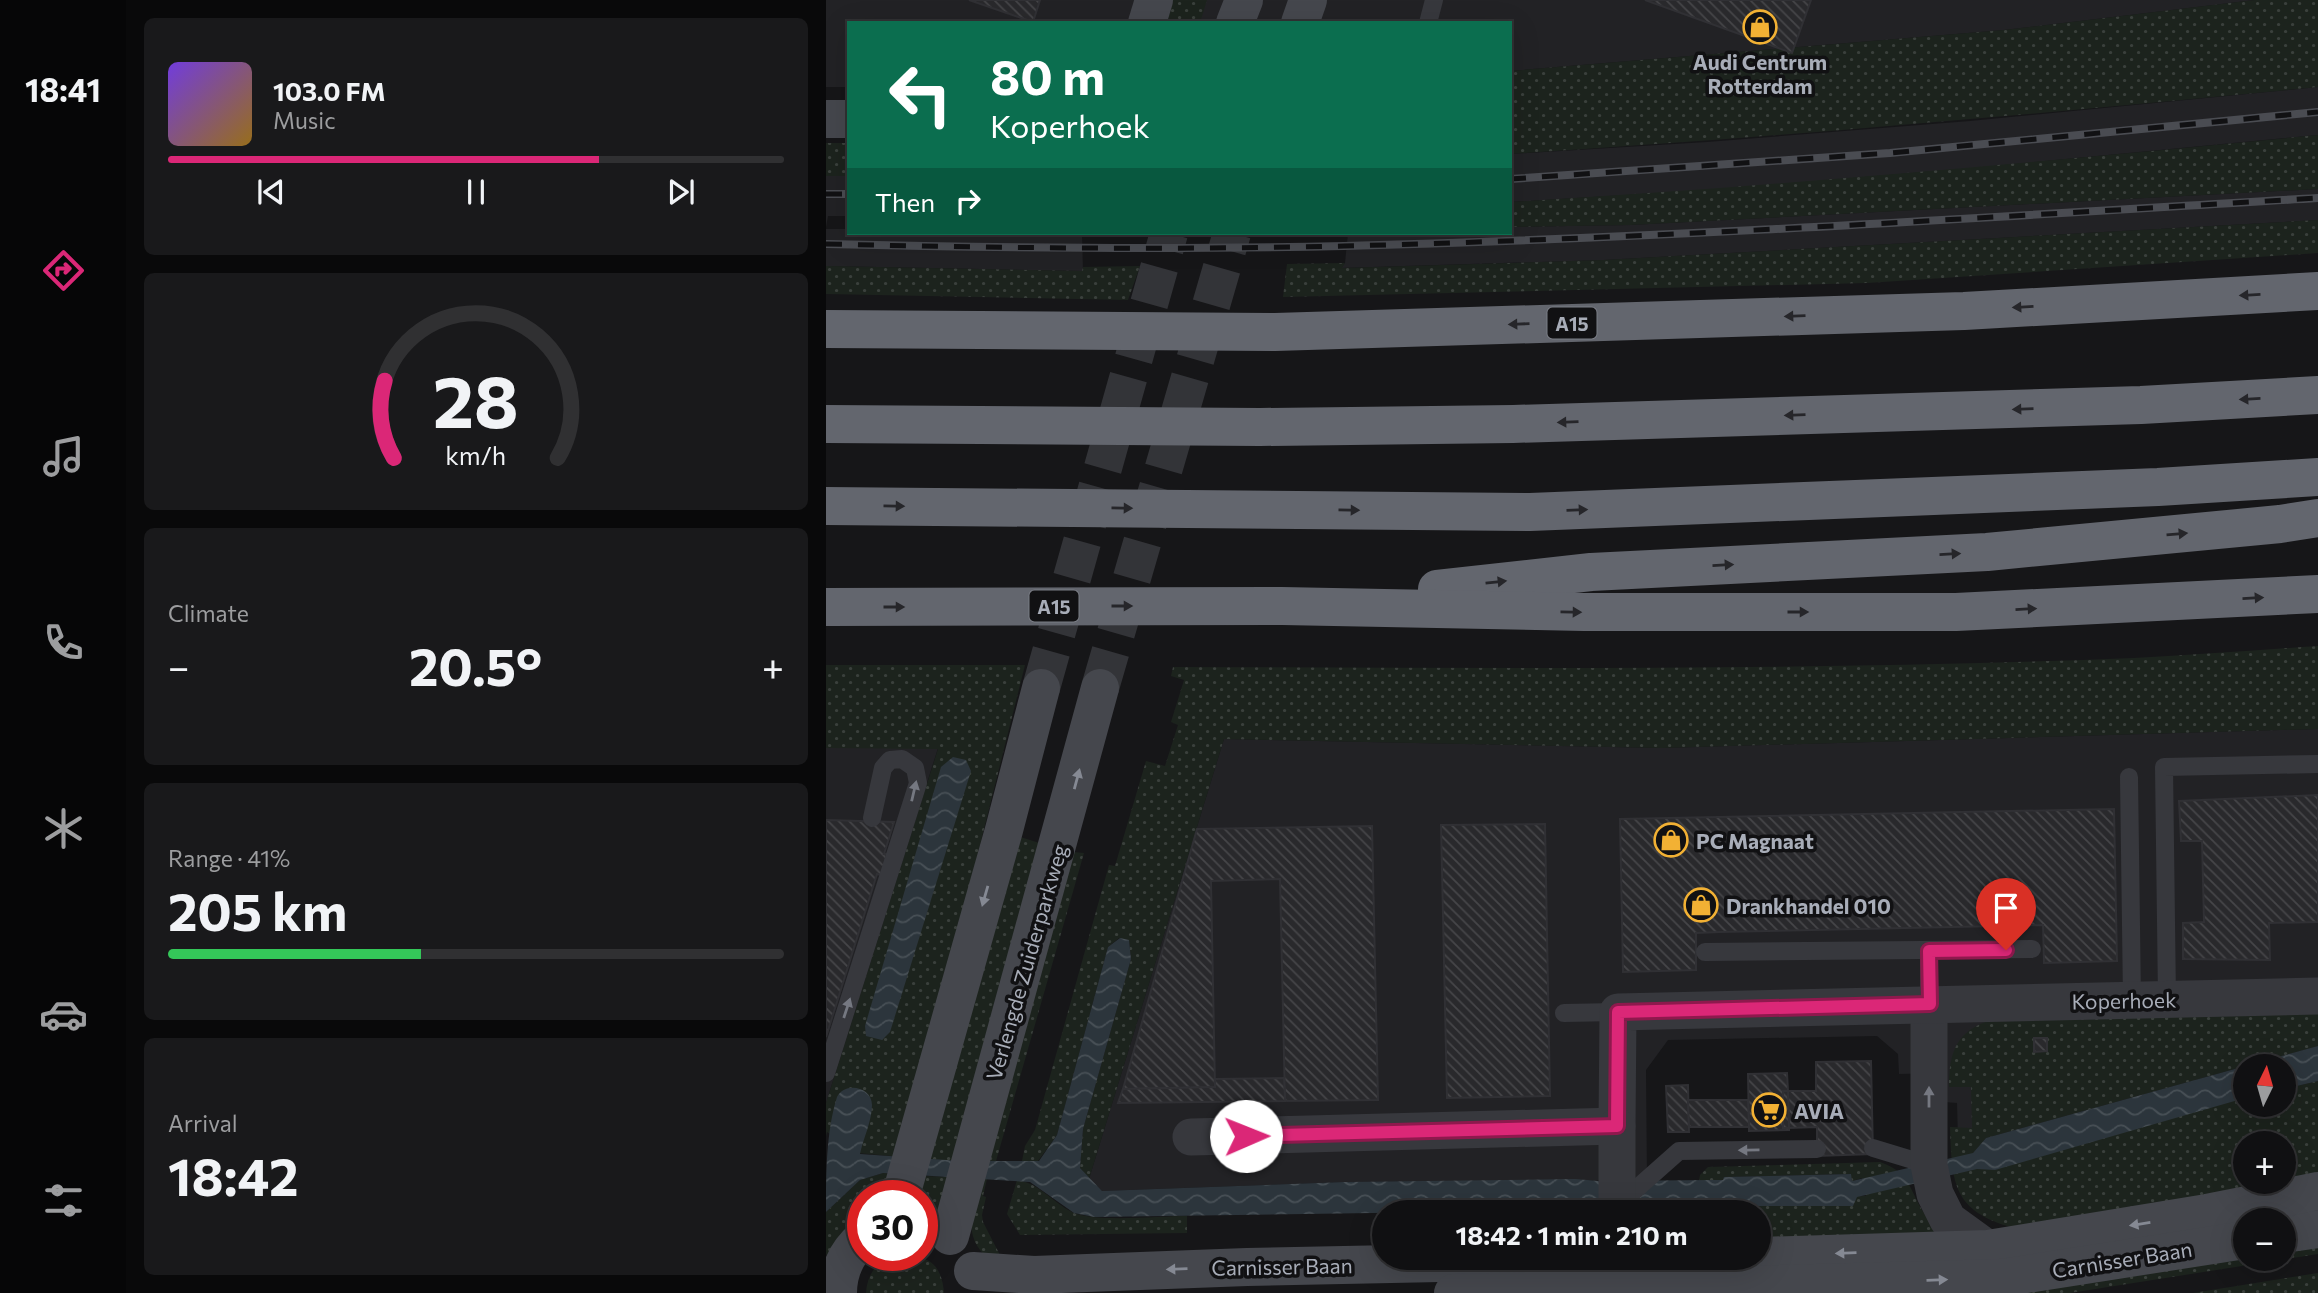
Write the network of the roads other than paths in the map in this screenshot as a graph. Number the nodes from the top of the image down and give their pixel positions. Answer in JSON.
{"nodes":[{"id":1,"x":1154,"y":0,"type":"edge"},
{"id":2,"x":1244,"y":0,"type":"edge"},
{"id":3,"x":1308,"y":0,"type":"edge"},
{"id":4,"x":1434,"y":0,"type":"edge"},
{"id":5,"x":1148,"y":21,"type":"edge"},
{"id":6,"x":1236,"y":21,"type":"edge"},
{"id":7,"x":1301,"y":21,"type":"edge"},
{"id":8,"x":1429,"y":21,"type":"edge"},
{"id":9,"x":826,"y":119,"type":"edge"},
{"id":10,"x":847,"y":119,"type":"edge"},
{"id":11,"x":2318,"y":291,"type":"edge"},
{"id":12,"x":826,"y":329,"type":"edge"},
{"id":13,"x":2318,"y":395,"type":"edge"},
{"id":14,"x":826,"y":424,"type":"edge"},
{"id":15,"x":2318,"y":477,"type":"edge"},
{"id":16,"x":826,"y":506,"type":"edge"},
{"id":17,"x":2318,"y":518,"type":"edge"},
{"id":18,"x":2318,"y":594,"type":"edge"},
{"id":19,"x":1282,"y":606,"type":"junction"},
{"id":20,"x":826,"y":607,"type":"edge"},
{"id":21,"x":1041,"y":688,"type":"tunnel mouth"},
{"id":22,"x":1100,"y":688,"type":"tunnel mouth"},
{"id":23,"x":2318,"y":764,"type":"edge"},
{"id":24,"x":2129,"y":777,"type":"dead end"},
{"id":25,"x":872,"y":818,"type":"dead end"},
{"id":26,"x":2032,"y":949,"type":"dead end"},
{"id":27,"x":1929,"y":951,"type":"junction"},
{"id":28,"x":1705,"y":952,"type":"dead end"},
{"id":29,"x":2318,"y":996,"type":"edge"},
{"id":30,"x":2149,"y":999,"type":"junction"},
{"id":31,"x":1930,"y":1004,"type":"junction"},
{"id":32,"x":1618,"y":1012,"type":"junction"},
{"id":33,"x":1564,"y":1013,"type":"dead end"},
{"id":34,"x":826,"y":1073,"type":"edge"},
{"id":35,"x":1617,"y":1126,"type":"junction"},
{"id":36,"x":1191,"y":1137,"type":"dead end"},
{"id":37,"x":1873,"y":1148,"type":"dead end"},
{"id":38,"x":1817,"y":1149,"type":"dead end"},
{"id":39,"x":1929,"y":1165,"type":"junction"},
{"id":40,"x":917,"y":1180,"type":"edge"},
{"id":41,"x":2318,"y":1191,"type":"edge"},
{"id":42,"x":1616,"y":1200,"type":"edge"},
{"id":43,"x":1626,"y":1200,"type":"edge"},
{"id":44,"x":938,"y":1206,"type":"edge"},
{"id":45,"x":938,"y":1228,"type":"edge"},
{"id":46,"x":2318,"y":1228,"type":"edge"},
{"id":47,"x":2296,"y":1232,"type":"edge"},
{"id":48,"x":2233,"y":1242,"type":"edge"},
{"id":49,"x":1988,"y":1249,"type":"junction"},
{"id":50,"x":1771,"y":1256,"type":"edge"},
{"id":51,"x":847,"y":1258,"type":"edge"},
{"id":52,"x":1372,"y":1264,"type":"edge"},
{"id":53,"x":835,"y":1279,"type":"edge"},
{"id":54,"x":975,"y":1282,"type":"edge"},
{"id":55,"x":1453,"y":1293,"type":"edge"}],
"edges":[{"from":1,"to":5,"type":"main road"},
{"from":2,"to":6,"type":"main road"},
{"from":3,"to":7,"type":"main road"},
{"from":4,"to":8,"type":"lane"},
{"from":9,"to":10,"type":"main road"},
{"from":11,"to":12,"type":"highway","number":"A15","one_way":true},
{"from":13,"to":14,"type":"highway","one_way":true},
{"from":16,"to":15,"type":"highway","one_way":true},
{"from":19,"to":17,"type":"highway","number":"A15","one_way":true},
{"from":19,"to":18,"type":"highway","number":"A15","one_way":true},
{"from":20,"to":19,"type":"highway","number":"A15","one_way":true},
{"from":21,"to":40,"type":"main road","one_way":true},
{"from":44,"to":22,"type":"main road","name":"Verlengde Zuiderparkweg","one_way":true},
{"from":23,"to":30,"type":"lane"},
{"from":24,"to":30,"type":"lane"},
{"from":34,"to":25,"type":"lane","one_way":true},
{"from":26,"to":27,"type":"lane"},
{"from":27,"to":28,"type":"lane"},
{"from":27,"to":31,"type":"lane"},
{"from":29,"to":30,"type":"street","name":"Koperhoek"},
{"from":30,"to":31,"type":"street","name":"Koperhoek"},
{"from":31,"to":32,"type":"street","name":"Koperhoek"},
{"from":39,"to":31,"type":"street","one_way":true},
{"from":32,"to":33,"type":"lane"},
{"from":32,"to":35,"type":"street"},
{"from":35,"to":36,"type":"street"},
{"from":35,"to":42,"type":"street"},
{"from":37,"to":39,"type":"lane"},
{"from":38,"to":43,"type":"lane","one_way":true},
{"from":39,"to":49,"type":"street"},
{"from":41,"to":49,"type":"main road","name":"Carnisser Baan","one_way":true},
{"from":45,"to":54,"type":"main road"},
{"from":46,"to":47,"type":"main road"},
{"from":55,"to":48,"type":"main road","name":"Carnisser Baan","one_way":true},
{"from":49,"to":50,"type":"main road","name":"Carnisser Baan","one_way":true},
{"from":51,"to":53,"type":"main road"},
{"from":52,"to":54,"type":"main road","name":"Carnisser Baan","one_way":true}]}
